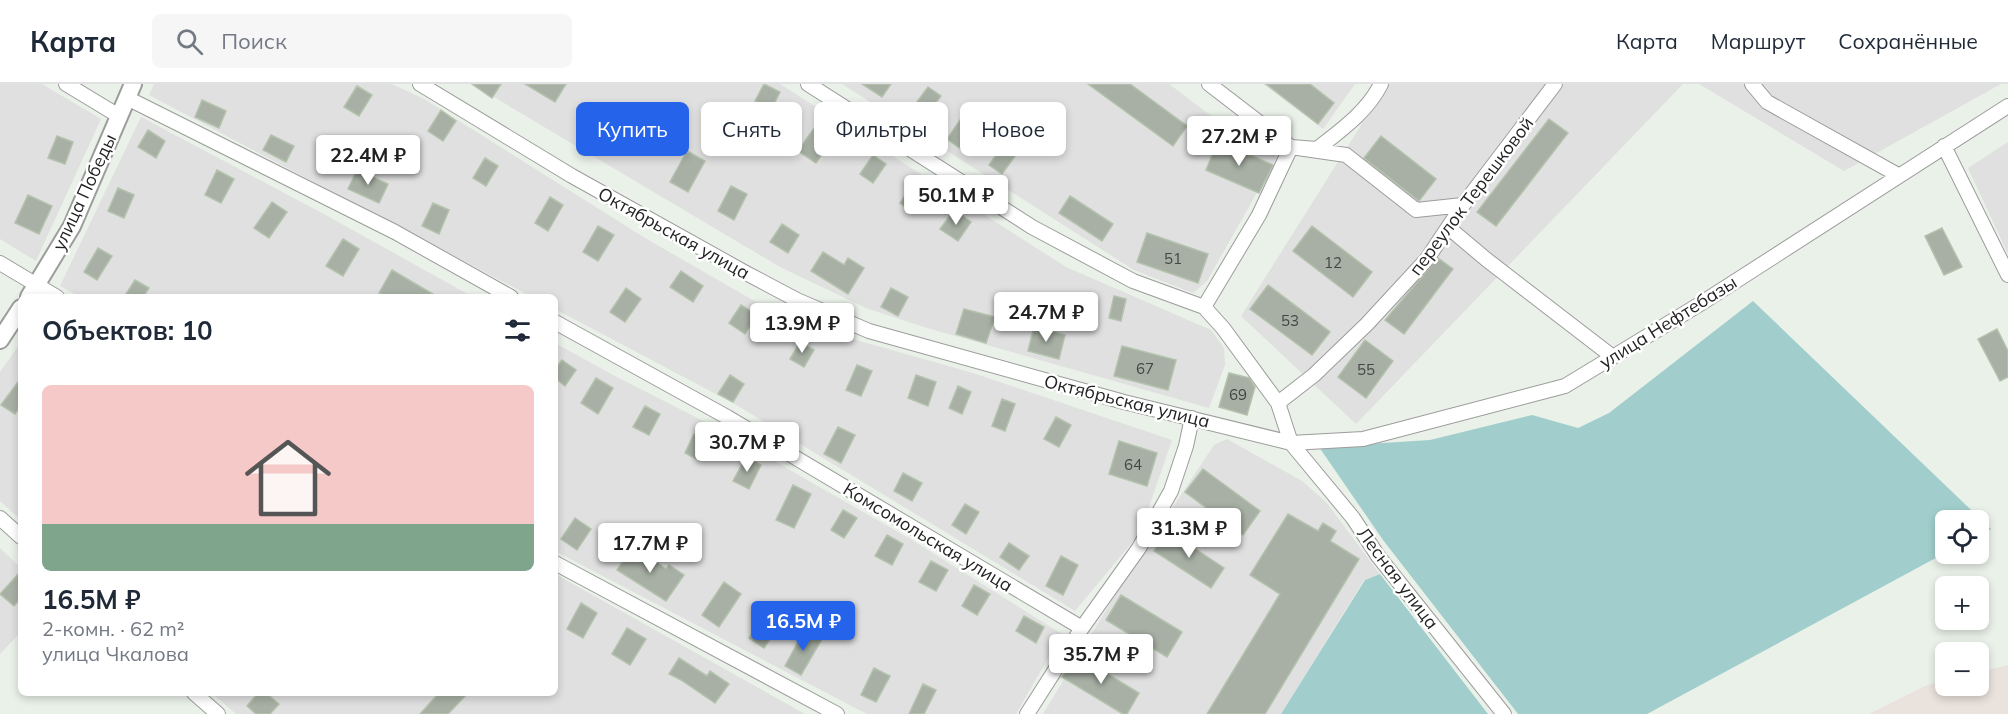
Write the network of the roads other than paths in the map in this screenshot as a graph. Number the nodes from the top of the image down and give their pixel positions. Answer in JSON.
{"nodes":[{"id":1,"x":66,"y":84,"type":"edge"},
{"id":2,"x":420,"y":84,"type":"edge"},
{"id":3,"x":808,"y":84,"type":"edge"},
{"id":4,"x":1209,"y":84,"type":"edge"},
{"id":5,"x":1381,"y":84,"type":"edge"},
{"id":6,"x":1555,"y":84,"type":"edge"},
{"id":7,"x":1752,"y":84,"type":"edge"},
{"id":8,"x":130,"y":91,"type":"edge"},
{"id":9,"x":2008,"y":106,"type":"edge"},
{"id":10,"x":119,"y":116,"type":"junction"},
{"id":11,"x":1944,"y":146,"type":"junction"},
{"id":12,"x":1292,"y":147,"type":"junction"},
{"id":13,"x":1898,"y":175,"type":"junction"},
{"id":14,"x":1464,"y":206,"type":"junction"},
{"id":15,"x":1449,"y":228,"type":"junction"},
{"id":16,"x":0,"y":263,"type":"edge"},
{"id":17,"x":2008,"y":275,"type":"edge"},
{"id":18,"x":32,"y":291,"type":"edge"},
{"id":19,"x":506,"y":294,"type":"edge"},
{"id":20,"x":1204,"y":308,"type":"junction"},
{"id":21,"x":18,"y":313,"type":"edge"},
{"id":22,"x":558,"y":324,"type":"edge"},
{"id":23,"x":0,"y":340,"type":"edge"},
{"id":24,"x":1613,"y":357,"type":"junction"},
{"id":25,"x":1278,"y":403,"type":"junction"},
{"id":26,"x":1192,"y":418,"type":"junction"},
{"id":27,"x":1291,"y":443,"type":"junction"},
{"id":28,"x":0,"y":518,"type":"edge"},
{"id":29,"x":18,"y":534,"type":"edge"},
{"id":30,"x":558,"y":565,"type":"edge"},
{"id":31,"x":1082,"y":628,"type":"junction"},
{"id":32,"x":197,"y":696,"type":"edge"},
{"id":33,"x":218,"y":714,"type":"edge"},
{"id":34,"x":837,"y":714,"type":"edge"},
{"id":35,"x":1027,"y":714,"type":"edge"},
{"id":36,"x":1504,"y":714,"type":"edge"}],
"edges":[{"from":1,"to":10,"type":"street"},
{"from":2,"to":26,"type":"street","name":"Октябрьская улица"},
{"from":3,"to":20,"type":"street"},
{"from":4,"to":12,"type":"street"},
{"from":5,"to":12,"type":"street"},
{"from":6,"to":14,"type":"street","name":"переулок Терешковой"},
{"from":7,"to":13,"type":"street"},
{"from":8,"to":10,"type":"street","name":"улица Победы"},
{"from":8,"to":19,"type":"street"},
{"from":9,"to":11,"type":"street","name":"улица Нефтебазы"},
{"from":10,"to":18,"type":"street","name":"улица Победы"},
{"from":11,"to":13,"type":"street","name":"улица Нефтебазы"},
{"from":11,"to":17,"type":"street"},
{"from":12,"to":14,"type":"street"},
{"from":12,"to":20,"type":"street"},
{"from":13,"to":24,"type":"street","name":"улица Нефтебазы"},
{"from":14,"to":15,"type":"street","name":"переулок Терешковой"},
{"from":15,"to":24,"type":"street"},
{"from":15,"to":25,"type":"street","name":"переулок Терешковой"},
{"from":16,"to":18,"type":"street"},
{"from":20,"to":25,"type":"street"},
{"from":21,"to":23,"type":"street"},
{"from":22,"to":31,"type":"street","name":"Комсомольская улица"},
{"from":24,"to":27,"type":"street","name":"улица Нефтебазы"},
{"from":25,"to":27,"type":"street"},
{"from":26,"to":27,"type":"street","name":"Октябрьская улица"},
{"from":26,"to":31,"type":"street"},
{"from":27,"to":36,"type":"street","name":"Лесная улица"},
{"from":28,"to":29,"type":"street"},
{"from":30,"to":34,"type":"street"},
{"from":31,"to":35,"type":"street"},
{"from":32,"to":33,"type":"street"}]}
